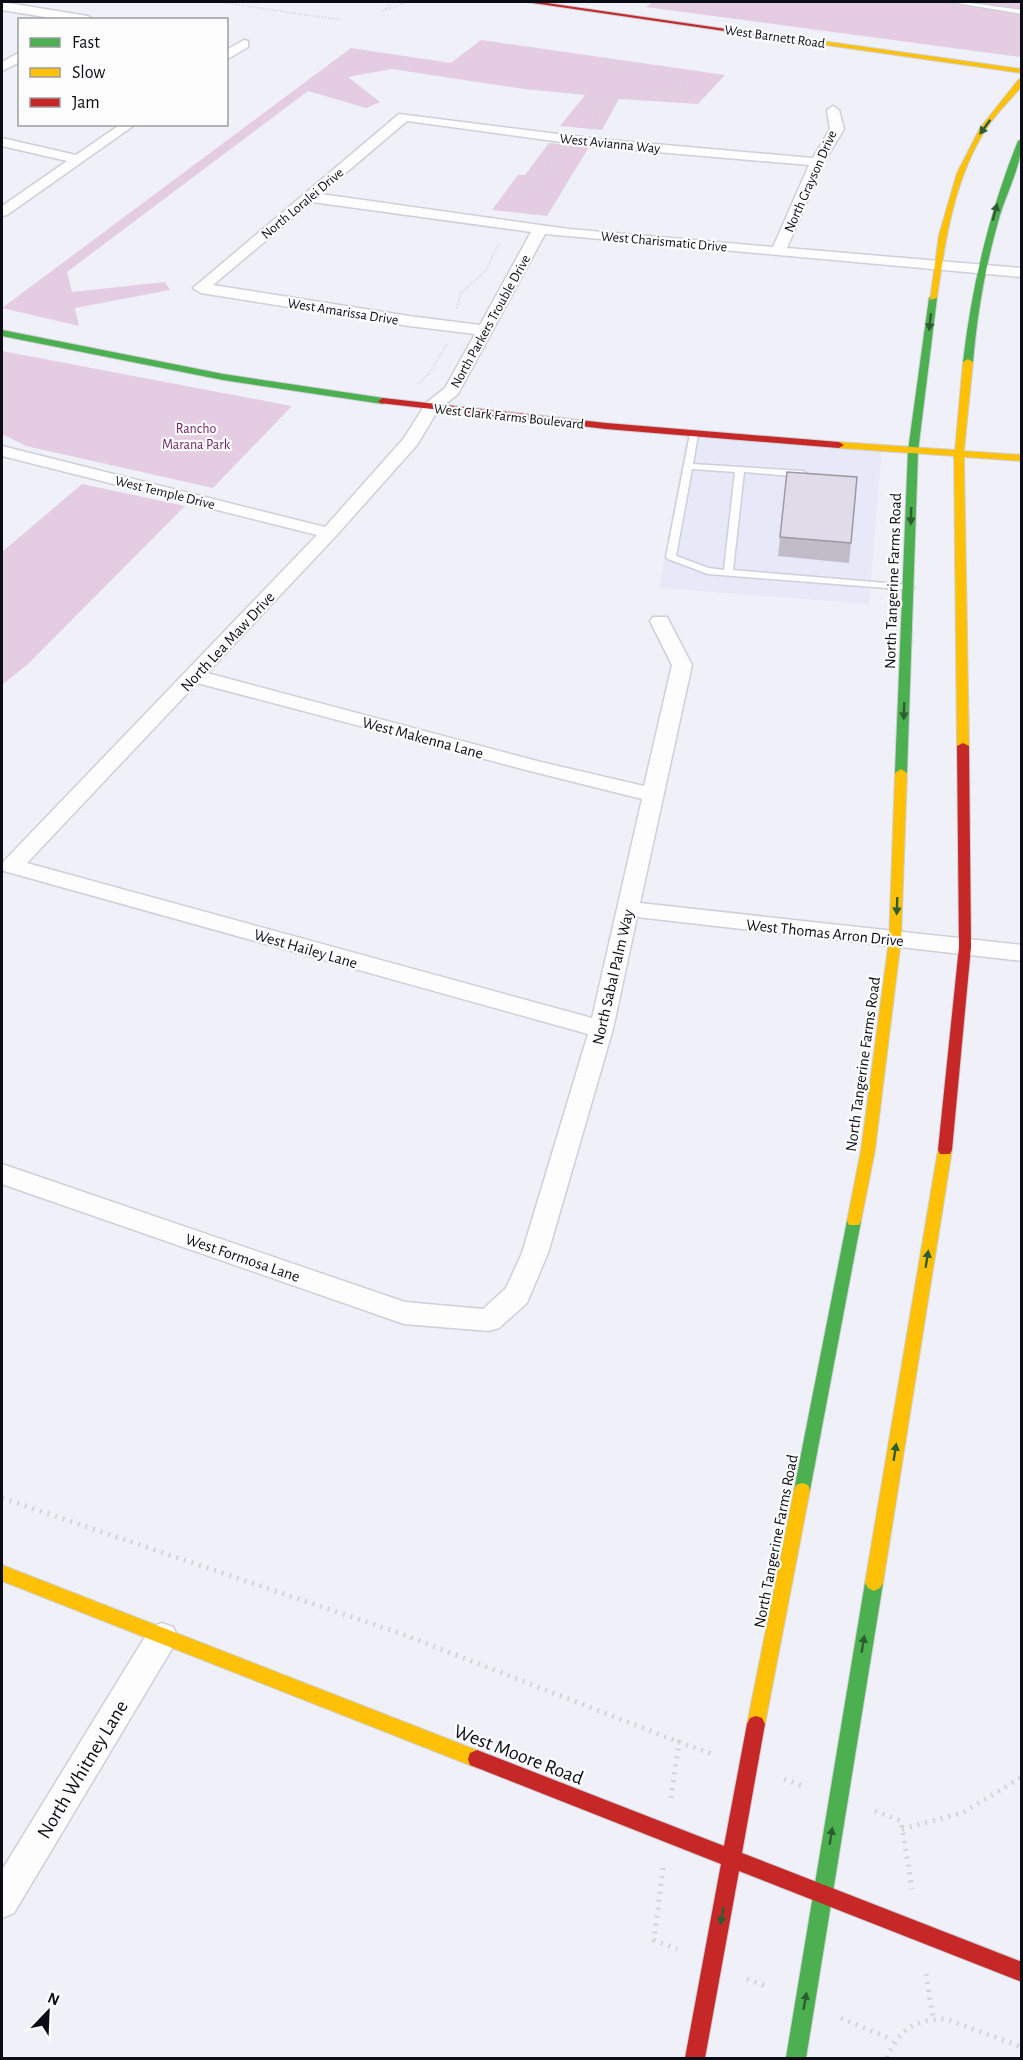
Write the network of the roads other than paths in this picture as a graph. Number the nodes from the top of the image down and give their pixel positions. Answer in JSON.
{"nodes":[{"id":1,"x":530,"y":2,"type":"edge"},
{"id":2,"x":954,"y":2,"type":"edge"},
{"id":3,"x":2,"y":6,"type":"edge"},
{"id":4,"x":1022,"y":12,"type":"edge"},
{"id":5,"x":80,"y":18,"type":"edge"},
{"id":6,"x":228,"y":41,"type":"edge"},
{"id":7,"x":228,"y":55,"type":"edge"},
{"id":8,"x":18,"y":57,"type":"edge"},
{"id":9,"x":2,"y":67,"type":"edge"},
{"id":10,"x":1022,"y":71,"type":"edge"},
{"id":11,"x":1022,"y":81,"type":"edge"},
{"id":12,"x":833,"y":110,"type":"dead end"},
{"id":13,"x":404,"y":117,"type":"joint"},
{"id":14,"x":127,"y":126,"type":"edge"},
{"id":15,"x":1022,"y":141,"type":"edge"},
{"id":16,"x":2,"y":142,"type":"edge"},
{"id":17,"x":80,"y":160,"type":"junction"},
{"id":18,"x":817,"y":162,"type":"junction"},
{"id":19,"x":309,"y":197,"type":"junction"},
{"id":20,"x":2,"y":212,"type":"edge"},
{"id":21,"x":540,"y":229,"type":"junction"},
{"id":22,"x":779,"y":250,"type":"junction"},
{"id":23,"x":937,"y":264,"type":"junction"},
{"id":24,"x":980,"y":268,"type":"junction"},
{"id":25,"x":1022,"y":273,"type":"edge"},
{"id":26,"x":201,"y":288,"type":"joint"},
{"id":27,"x":485,"y":330,"type":"junction"},
{"id":28,"x":2,"y":333,"type":"edge"},
{"id":29,"x":432,"y":407,"type":"junction"},
{"id":30,"x":694,"y":434,"type":"junction"},
{"id":31,"x":2,"y":451,"type":"edge"},
{"id":32,"x":914,"y":451,"type":"junction"},
{"id":33,"x":959,"y":454,"type":"junction"},
{"id":34,"x":1022,"y":458,"type":"edge"},
{"id":35,"x":687,"y":466,"type":"junction"},
{"id":36,"x":740,"y":470,"type":"junction"},
{"id":37,"x":812,"y":475,"type":"edge"},
{"id":38,"x":329,"y":533,"type":"junction"},
{"id":39,"x":728,"y":573,"type":"junction"},
{"id":40,"x":909,"y":588,"type":"junction"},
{"id":41,"x":660,"y":621,"type":"dead end"},
{"id":42,"x":194,"y":676,"type":"junction"},
{"id":43,"x":653,"y":795,"type":"junction"},
{"id":44,"x":12,"y":866,"type":"joint"},
{"id":45,"x":628,"y":909,"type":"junction"},
{"id":46,"x":895,"y":940,"type":"junction"},
{"id":47,"x":965,"y":947,"type":"junction"},
{"id":48,"x":1022,"y":953,"type":"edge"},
{"id":49,"x":601,"y":1029,"type":"junction"},
{"id":50,"x":2,"y":1174,"type":"edge"},
{"id":51,"x":489,"y":1320,"type":"joint"},
{"id":52,"x":2,"y":1573,"type":"edge"},
{"id":53,"x":162,"y":1637,"type":"junction"},
{"id":54,"x":732,"y":1858,"type":"junction"},
{"id":55,"x":822,"y":1894,"type":"junction"},
{"id":56,"x":2,"y":1901,"type":"edge"},
{"id":57,"x":1022,"y":1972,"type":"edge"},
{"id":58,"x":694,"y":2058,"type":"edge"},
{"id":59,"x":796,"y":2058,"type":"edge"}],
"edges":[{"from":1,"to":10,"type":"street","name":"West Barnett Road"},
{"from":2,"to":4,"type":"lane"},
{"from":3,"to":5,"type":"street"},
{"from":6,"to":7,"type":"street"},
{"from":8,"to":9,"type":"street"},
{"from":11,"to":23,"type":"street","name":"North Tangerine Farms Road","one_way":true},
{"from":12,"to":18,"type":"street","name":"North Grayson Drive"},
{"from":13,"to":18,"type":"street","name":"West Avianna Way"},
{"from":13,"to":19,"type":"street","name":"North Loralei Drive"},
{"from":14,"to":17,"type":"street"},
{"from":24,"to":15,"type":"street","one_way":true},
{"from":16,"to":17,"type":"street"},
{"from":17,"to":20,"type":"street"},
{"from":18,"to":22,"type":"street","name":"North Grayson Drive"},
{"from":19,"to":21,"type":"street","name":"West Charismatic Drive"},
{"from":19,"to":26,"type":"street","name":"North Loralei Drive"},
{"from":21,"to":22,"type":"street","name":"West Charismatic Drive"},
{"from":21,"to":27,"type":"street","name":"North Parkers Trouble Drive"},
{"from":22,"to":23,"type":"street","name":"West Charismatic Drive"},
{"from":23,"to":24,"type":"street","name":"West Charismatic Drive"},
{"from":23,"to":32,"type":"street","name":"North Tangerine Farms Road","one_way":true},
{"from":24,"to":25,"type":"street","name":"West Charismatic Drive"},
{"from":24,"to":33,"type":"street"},
{"from":26,"to":27,"type":"street","name":"West Amarissa Drive"},
{"from":27,"to":29,"type":"street","name":"North Parkers Trouble Drive"},
{"from":28,"to":29,"type":"street","name":"West Clark Farms Boulevard"},
{"from":29,"to":30,"type":"street","name":"West Clark Farms Boulevard"},
{"from":29,"to":38,"type":"street","name":"North Lea Maw Drive"},
{"from":30,"to":32,"type":"street","name":"West Clark Farms Boulevard"},
{"from":30,"to":35,"type":"lane"},
{"from":31,"to":38,"type":"street","name":"West Temple Drive"},
{"from":32,"to":33,"type":"street","name":"West Clark Farms Boulevard"},
{"from":32,"to":40,"type":"street","name":"North Tangerine Farms Road","one_way":true},
{"from":33,"to":34,"type":"street","name":"West Clark Farms Boulevard"},
{"from":33,"to":47,"type":"street"},
{"from":35,"to":36,"type":"lane"},
{"from":35,"to":39,"type":"lane"},
{"from":36,"to":37,"type":"lane"},
{"from":36,"to":39,"type":"lane"},
{"from":38,"to":42,"type":"street","name":"North Lea Maw Drive"},
{"from":39,"to":40,"type":"lane"},
{"from":40,"to":46,"type":"street","name":"North Tangerine Farms Road","one_way":true},
{"from":41,"to":43,"type":"street","name":"North Sabal Palm Way"},
{"from":42,"to":43,"type":"street","name":"West Makenna Lane"},
{"from":42,"to":44,"type":"street","name":"North Lea Maw Drive"},
{"from":43,"to":45,"type":"street","name":"North Sabal Palm Way"},
{"from":44,"to":49,"type":"street","name":"West Hailey Lane"},
{"from":45,"to":46,"type":"street","name":"West Thomas Arron Drive"},
{"from":45,"to":49,"type":"street","name":"North Sabal Palm Way"},
{"from":46,"to":47,"type":"street","name":"West Thomas Arron Drive"},
{"from":46,"to":54,"type":"street","name":"North Tangerine Farms Road"},
{"from":47,"to":48,"type":"street","name":"West Thomas Arron Drive"},
{"from":55,"to":47,"type":"street","one_way":true},
{"from":49,"to":51,"type":"street","name":"North Sabal Palm Way"},
{"from":50,"to":51,"type":"street","name":"West Formosa Lane"},
{"from":52,"to":53,"type":"street","name":"West Moore Road"},
{"from":53,"to":54,"type":"street","name":"West Moore Road"},
{"from":53,"to":56,"type":"street","name":"North Whitney Lane"},
{"from":54,"to":55,"type":"street","name":"West Moore Road"},
{"from":54,"to":58,"type":"street","name":"North Tangerine Farms Road","one_way":true},
{"from":55,"to":57,"type":"street","name":"West Moore Road"},
{"from":59,"to":55,"type":"street","one_way":true}]}
